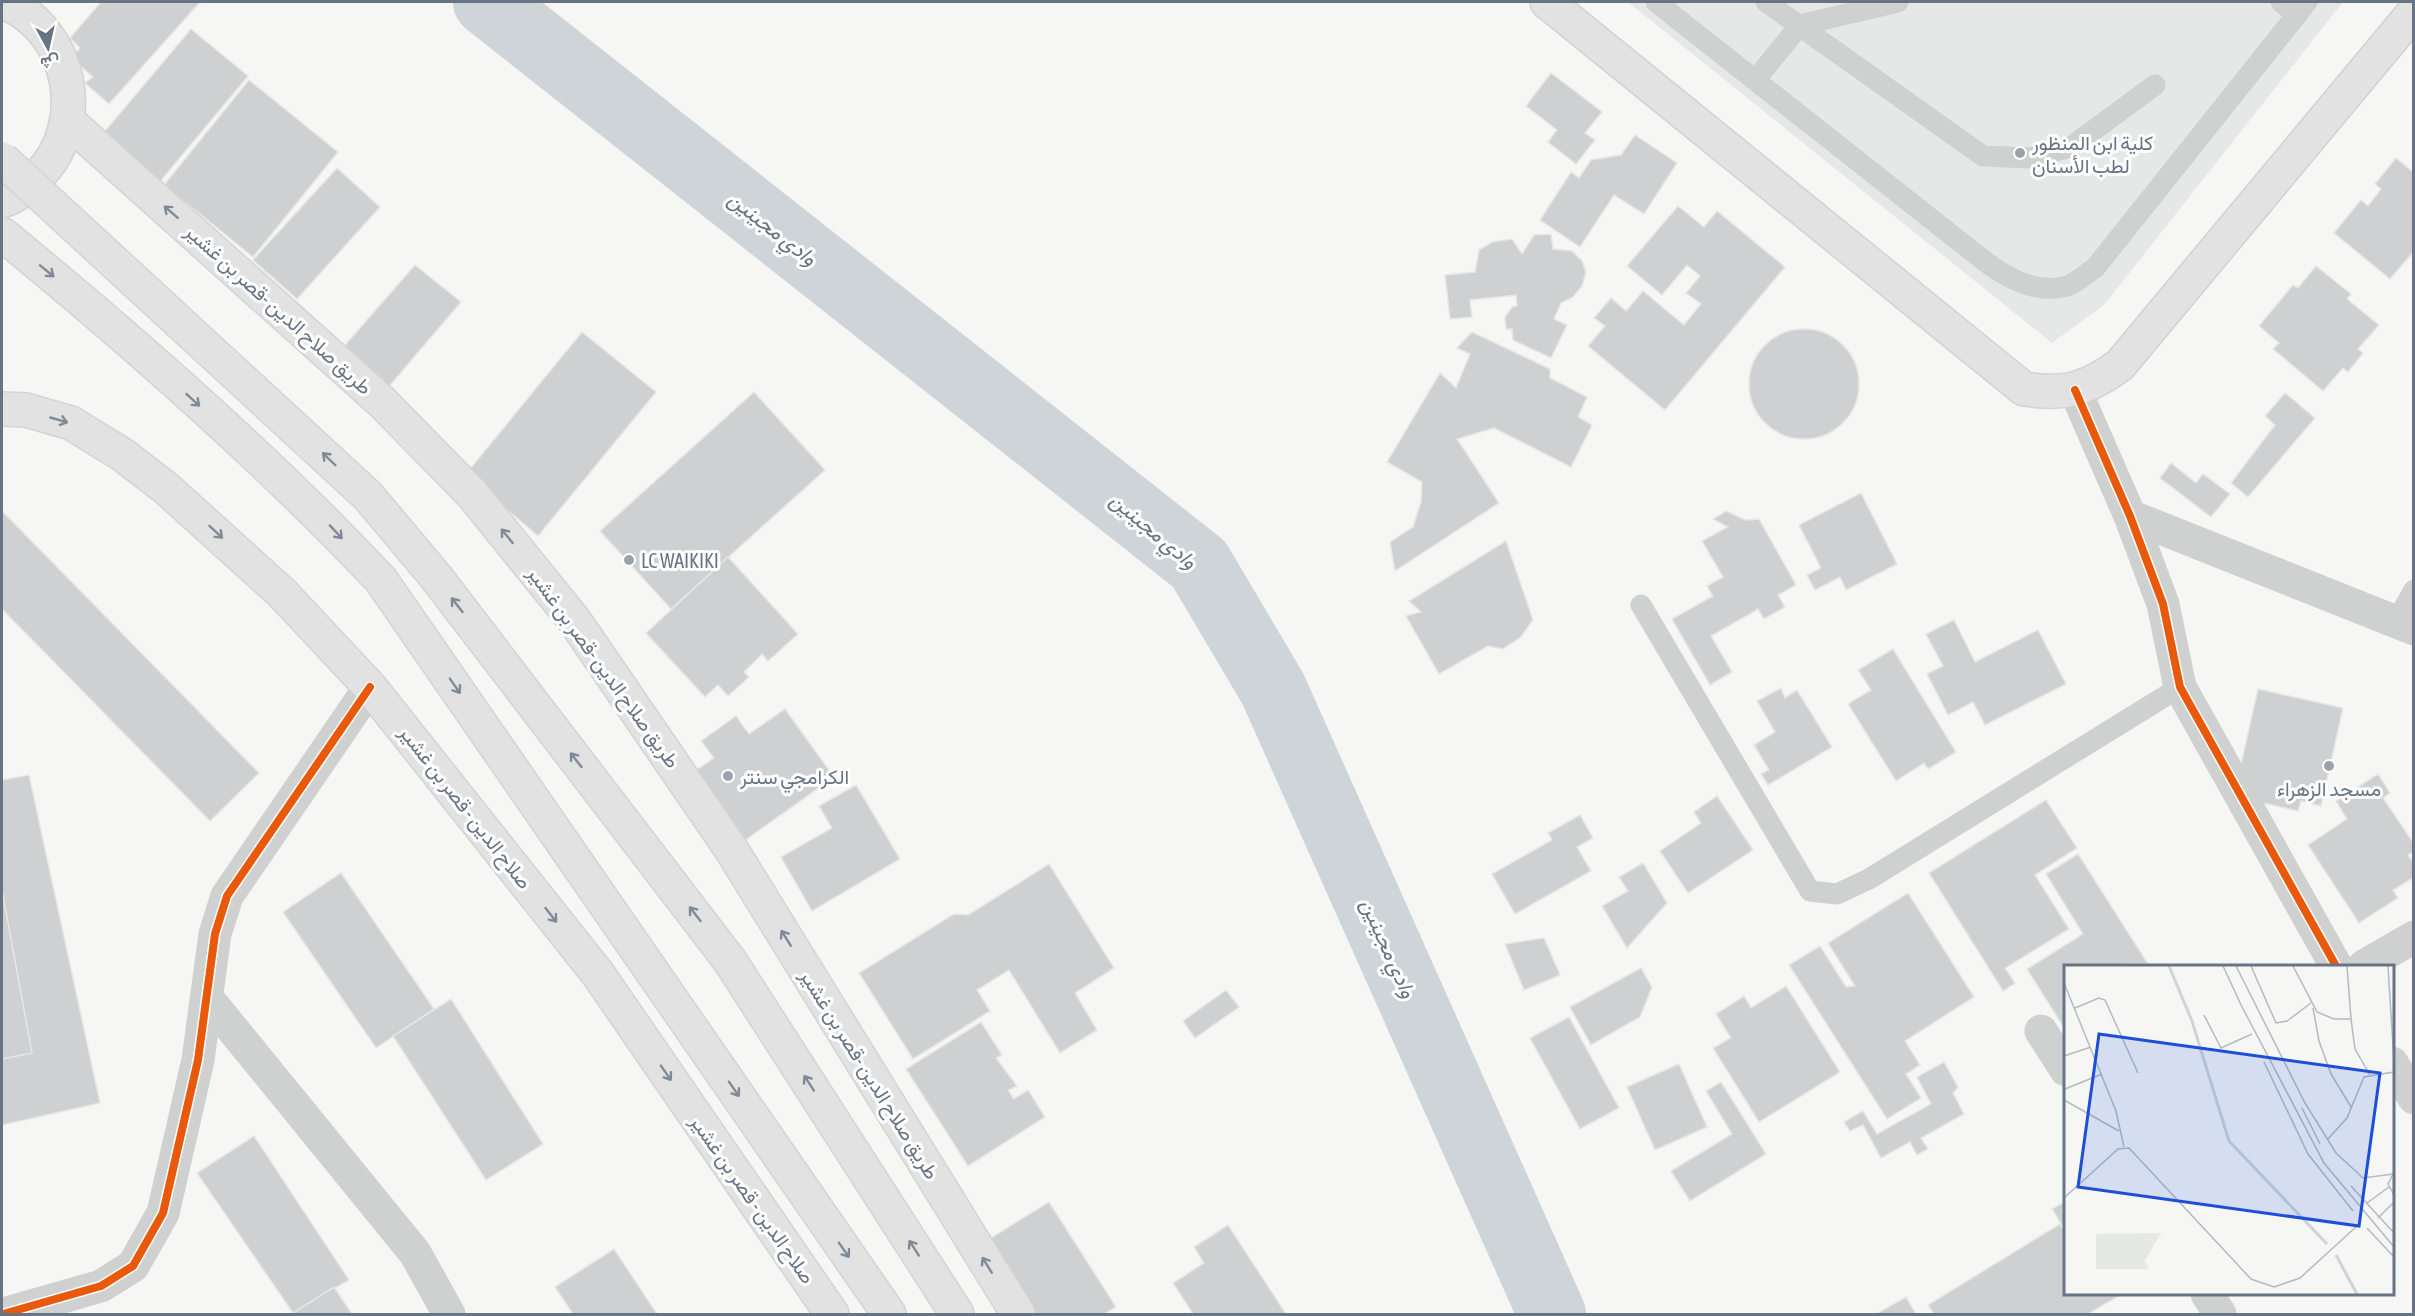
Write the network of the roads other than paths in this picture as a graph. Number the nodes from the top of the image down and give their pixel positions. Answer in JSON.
{"nodes":[{"id":1,"x":1547,"y":2,"type":"edge"},
{"id":2,"x":1656,"y":2,"type":"edge"},
{"id":3,"x":1766,"y":2,"type":"edge"},
{"id":4,"x":1898,"y":2,"type":"edge"},
{"id":5,"x":11,"y":3,"type":"edge"},
{"id":6,"x":2295,"y":6,"type":"edge"},
{"id":7,"x":2414,"y":12,"type":"edge"},
{"id":8,"x":1800,"y":25,"type":"junction"},
{"id":9,"x":1756,"y":79,"type":"junction"},
{"id":10,"x":2155,"y":85,"type":"dead end"},
{"id":11,"x":68,"y":121,"type":"junction"},
{"id":12,"x":2,"y":159,"type":"edge"},
{"id":13,"x":2,"y":201,"type":"edge"},
{"id":14,"x":2,"y":234,"type":"edge"},
{"id":15,"x":2075,"y":390,"type":"junction"},
{"id":16,"x":2,"y":409,"type":"edge"},
{"id":17,"x":2130,"y":516,"type":"junction"},
{"id":18,"x":2414,"y":590,"type":"edge"},
{"id":19,"x":1641,"y":604,"type":"dead end"},
{"id":20,"x":2404,"y":625,"type":"edge"},
{"id":21,"x":370,"y":687,"type":"junction"},
{"id":22,"x":2180,"y":687,"type":"junction"},
{"id":23,"x":2414,"y":937,"type":"edge"},
{"id":24,"x":2335,"y":965,"type":"edge"},
{"id":25,"x":2366,"y":965,"type":"edge"},
{"id":26,"x":208,"y":999,"type":"junction"},
{"id":27,"x":2041,"y":1031,"type":"dead end"},
{"id":28,"x":2394,"y":1066,"type":"edge"},
{"id":29,"x":2064,"y":1067,"type":"edge"},
{"id":30,"x":2414,"y":1098,"type":"edge"},
{"id":31,"x":2208,"y":1295,"type":"edge"},
{"id":32,"x":91,"y":1303,"type":"edge"},
{"id":33,"x":3,"y":1314,"type":"edge"},
{"id":34,"x":449,"y":1314,"type":"edge"},
{"id":35,"x":832,"y":1314,"type":"edge"},
{"id":36,"x":889,"y":1314,"type":"edge"},
{"id":37,"x":957,"y":1314,"type":"edge"},
{"id":38,"x":1018,"y":1314,"type":"edge"},
{"id":39,"x":2220,"y":1314,"type":"edge"}],
"edges":[{"from":1,"to":15,"type":"main road"},
{"from":2,"to":9,"type":"lane"},
{"from":3,"to":8,"type":"lane"},
{"from":4,"to":8,"type":"lane"},
{"from":5,"to":11,"type":"main road"},
{"from":6,"to":9,"type":"lane"},
{"from":7,"to":15,"type":"main road"},
{"from":8,"to":9,"type":"lane"},
{"from":8,"to":10,"type":"lane"},
{"from":11,"to":13,"type":"main road"},
{"from":38,"to":11,"type":"main road","name":"طريق صلاح الدين -قصر بن غشير","one_way":true},
{"from":37,"to":12,"type":"main road","one_way":true,"bridge":true},
{"from":14,"to":36,"type":"main road","one_way":true},
{"from":15,"to":17,"type":"street"},
{"from":16,"to":21,"type":"main road","name":"صلاح الدين - قصر بن غشير","one_way":true},
{"from":17,"to":20,"type":"street"},
{"from":17,"to":22,"type":"street"},
{"from":18,"to":20,"type":"lane"},
{"from":19,"to":22,"type":"lane"},
{"from":21,"to":26,"type":"street"},
{"from":21,"to":35,"type":"main road","name":"صلاح الدين - قصر بن غشير","one_way":true},
{"from":22,"to":24,"type":"street"},
{"from":23,"to":25,"type":"street"},
{"from":26,"to":32,"type":"street"},
{"from":26,"to":34,"type":"street"},
{"from":27,"to":29,"type":"street"},
{"from":28,"to":30,"type":"street"},
{"from":31,"to":39,"type":"street"},
{"from":32,"to":33,"type":"street"}]}
